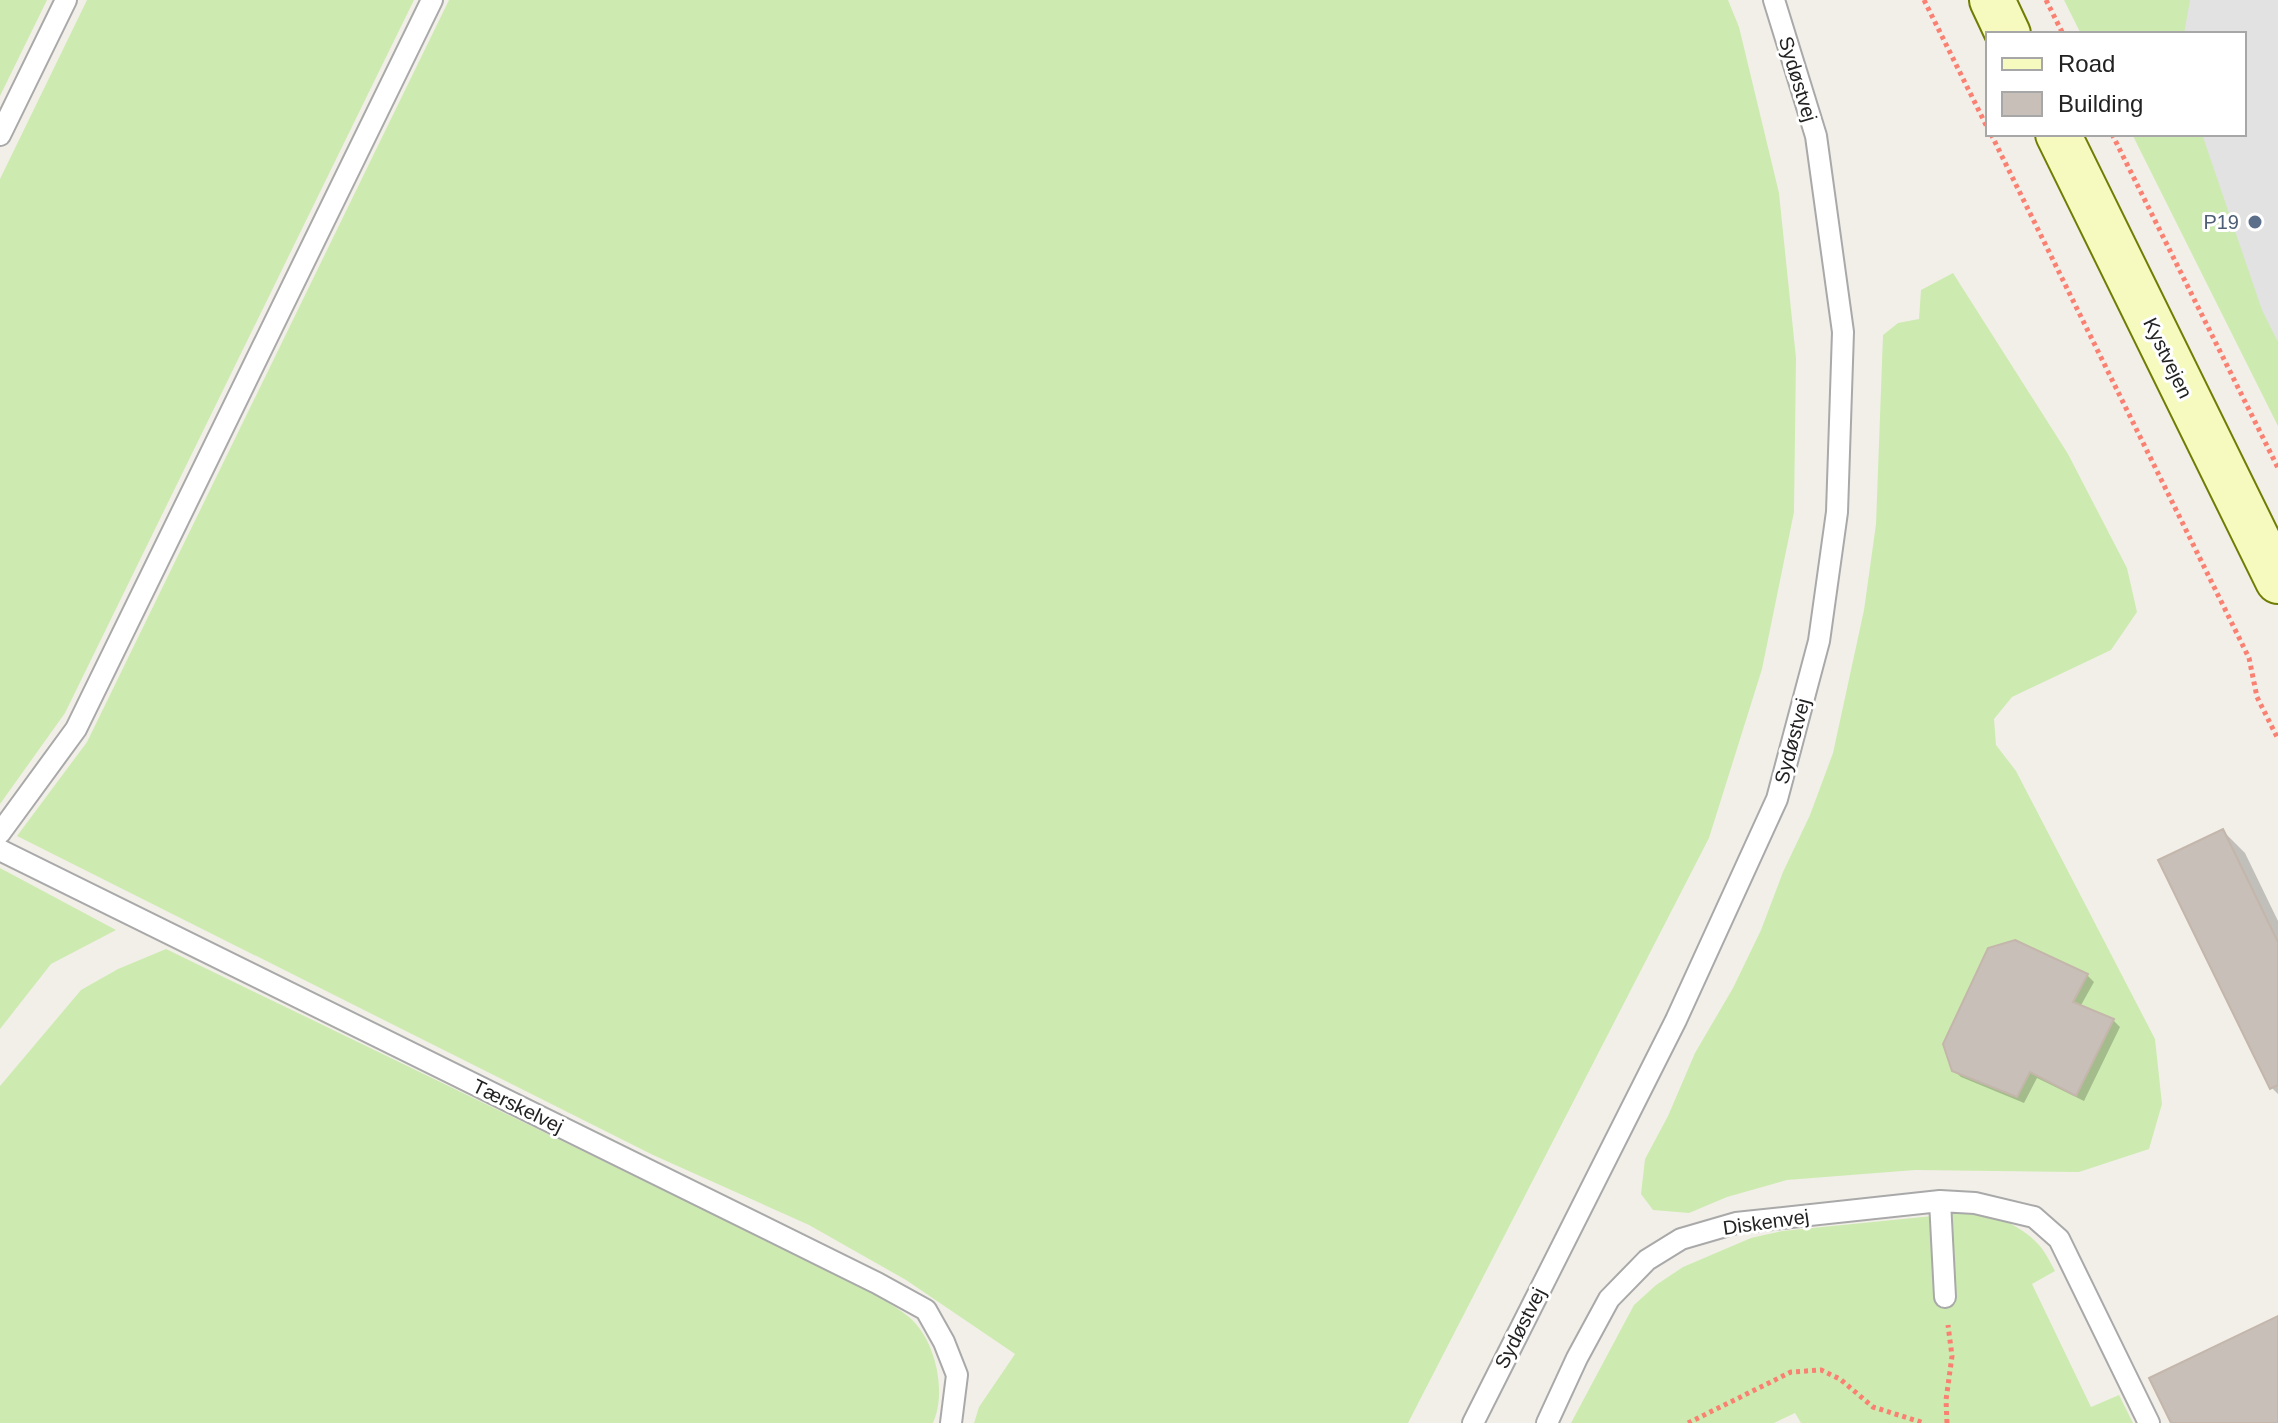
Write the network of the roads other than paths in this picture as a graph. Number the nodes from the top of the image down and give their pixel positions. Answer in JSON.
{"nodes":[{"id":1,"x":66,"y":0,"type":"edge"},
{"id":2,"x":432,"y":0,"type":"edge"},
{"id":3,"x":1774,"y":0,"type":"edge"},
{"id":4,"x":1992,"y":0,"type":"edge"},
{"id":5,"x":2007,"y":32,"type":"edge"},
{"id":6,"x":0,"y":135,"type":"edge"},
{"id":7,"x":2059,"y":136,"type":"edge"},
{"id":8,"x":2278,"y":581,"type":"edge"},
{"id":9,"x":0,"y":833,"type":"edge"},
{"id":10,"x":0,"y":850,"type":"edge"},
{"id":11,"x":1940,"y":1201,"type":"junction"},
{"id":12,"x":1945,"y":1297,"type":"road end"},
{"id":13,"x":951,"y":1423,"type":"edge"},
{"id":14,"x":1473,"y":1423,"type":"edge"},
{"id":15,"x":1547,"y":1423,"type":"edge"},
{"id":16,"x":2149,"y":1423,"type":"edge"}],
"edges":[{"from":1,"to":6,"type":"lane"},
{"from":2,"to":9,"type":"lane"},
{"from":3,"to":14,"type":"lane","name":"Sydøstvej"},
{"from":4,"to":5,"type":"street"},
{"from":7,"to":8,"type":"street","name":"Kystvejen"},
{"from":10,"to":13,"type":"lane","name":"Tærskelvej"},
{"from":11,"to":12,"type":"lane"},
{"from":11,"to":15,"type":"lane","name":"Diskenvej"},
{"from":11,"to":16,"type":"lane","name":"Diskenvej"}]}
